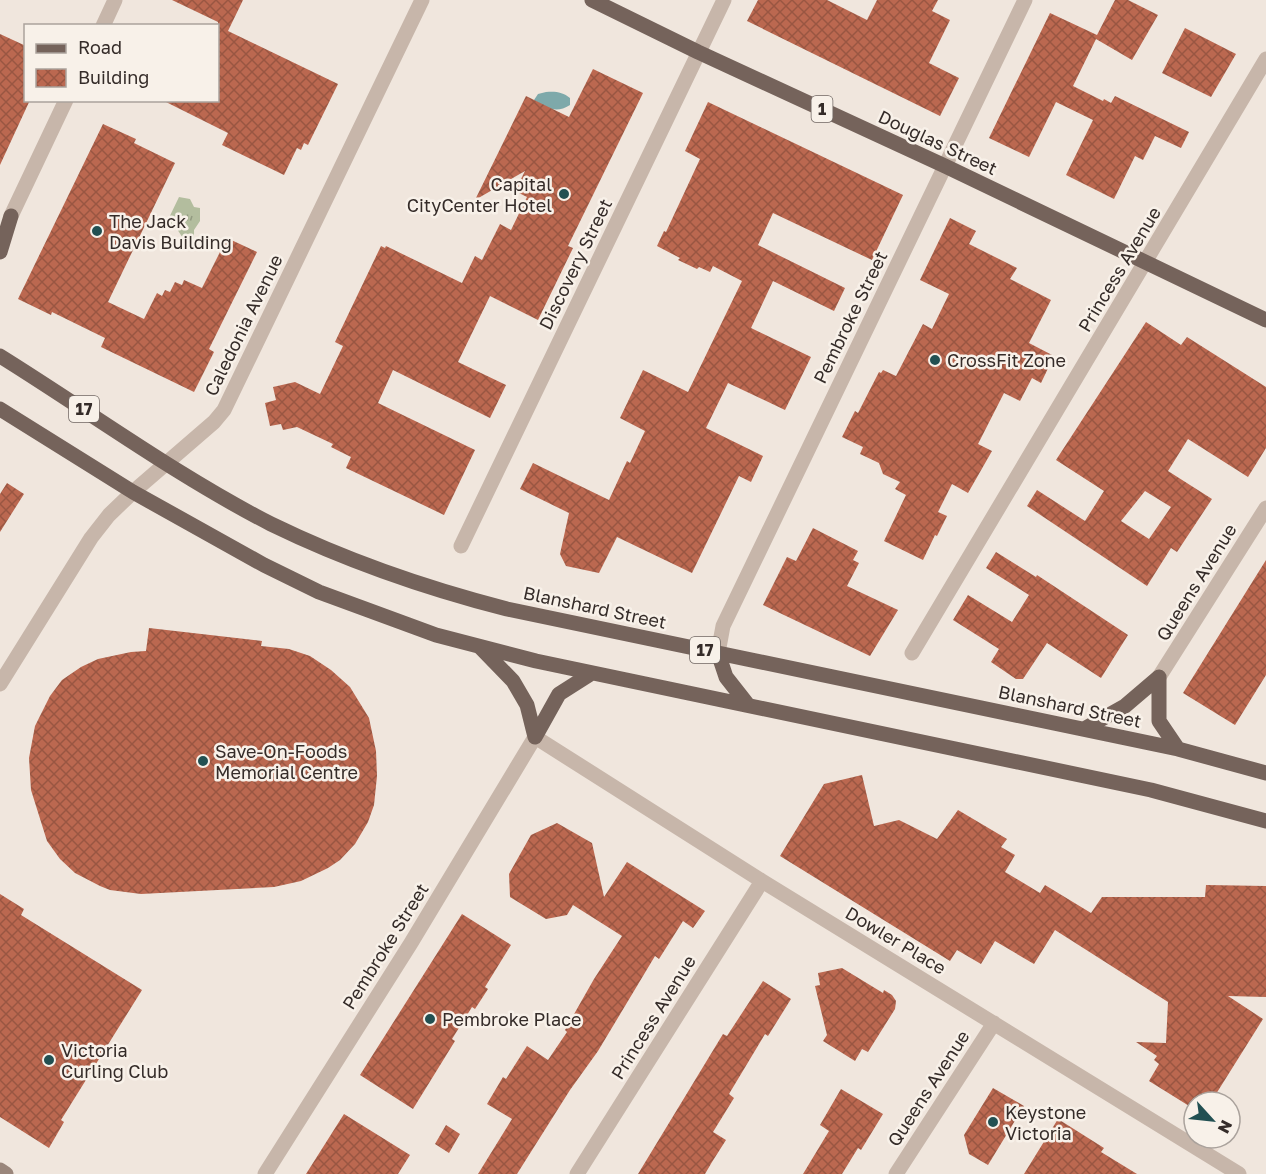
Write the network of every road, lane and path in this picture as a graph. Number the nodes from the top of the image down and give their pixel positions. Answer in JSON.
{"nodes":[{"id":1,"x":115,"y":0,"type":"edge"},
{"id":2,"x":422,"y":0,"type":"edge"},
{"id":3,"x":592,"y":0,"type":"edge"},
{"id":4,"x":724,"y":0,"type":"edge"},
{"id":5,"x":1025,"y":0,"type":"edge"},
{"id":6,"x":104,"y":24,"type":"edge"},
{"id":7,"x":698,"y":52,"type":"junction"},
{"id":8,"x":1266,"y":59,"type":"edge"},
{"id":9,"x":65,"y":102,"type":"edge"},
{"id":10,"x":945,"y":166,"type":"junction"},
{"id":11,"x":5,"y":221,"type":"edge"},
{"id":12,"x":0,"y":252,"type":"edge"},
{"id":13,"x":1145,"y":263,"type":"junction"},
{"id":14,"x":1266,"y":320,"type":"edge"},
{"id":15,"x":1,"y":355,"type":"edge"},
{"id":16,"x":0,"y":409,"type":"edge"},
{"id":17,"x":168,"y":463,"type":"junction"},
{"id":18,"x":134,"y":492,"type":"junction"},
{"id":19,"x":1266,"y":508,"type":"edge"},
{"id":20,"x":461,"y":546,"type":"dead end"},
{"id":21,"x":480,"y":647,"type":"junction"},
{"id":22,"x":718,"y":653,"type":"junction"},
{"id":23,"x":912,"y":653,"type":"dead end"},
{"id":24,"x":592,"y":673,"type":"junction"},
{"id":25,"x":1160,"y":677,"type":"junction"},
{"id":26,"x":0,"y":684,"type":"edge"},
{"id":27,"x":748,"y":705,"type":"junction"},
{"id":28,"x":1084,"y":729,"type":"junction"},
{"id":29,"x":535,"y":737,"type":"junction"},
{"id":30,"x":1178,"y":749,"type":"junction"},
{"id":31,"x":1266,"y":773,"type":"edge"},
{"id":32,"x":1266,"y":821,"type":"edge"},
{"id":33,"x":762,"y":881,"type":"junction"},
{"id":34,"x":994,"y":1023,"type":"junction"},
{"id":35,"x":0,"y":1170,"type":"edge"},
{"id":36,"x":6,"y":1174,"type":"edge"},
{"id":37,"x":265,"y":1174,"type":"edge"},
{"id":38,"x":577,"y":1174,"type":"edge"},
{"id":39,"x":896,"y":1174,"type":"edge"},
{"id":40,"x":1239,"y":1174,"type":"edge"}],
"edges":[{"from":1,"to":6,"type":"street"},
{"from":2,"to":17,"type":"street","name":"Caledonia Avenue"},
{"from":3,"to":7,"type":"main road","name":"Douglas Street","number":"1"},
{"from":4,"to":7,"type":"street","name":"Discovery Street"},
{"from":5,"to":10,"type":"street","name":"Pembroke Street"},
{"from":7,"to":10,"type":"main road","name":"Douglas Street","number":"1"},
{"from":7,"to":20,"type":"street","name":"Discovery Street"},
{"from":8,"to":13,"type":"street","name":"Princess Avenue"},
{"from":9,"to":11,"type":"street"},
{"from":10,"to":13,"type":"main road","name":"Douglas Street","number":"1"},
{"from":10,"to":22,"type":"street","name":"Pembroke Street"},
{"from":11,"to":12,"type":"main road"},
{"from":13,"to":14,"type":"main road","name":"Douglas Street","number":"1"},
{"from":13,"to":23,"type":"street","name":"Princess Avenue"},
{"from":15,"to":17,"type":"main road","name":"Blanshard Street","number":"17"},
{"from":16,"to":18,"type":"main road","number":"17"},
{"from":17,"to":18,"type":"street","name":"Caledonia Avenue"},
{"from":17,"to":22,"type":"main road","name":"Blanshard Street","number":"17"},
{"from":18,"to":21,"type":"main road","number":"17"},
{"from":18,"to":26,"type":"street","name":"Caledonia Avenue"},
{"from":19,"to":25,"type":"street","name":"Queens Avenue"},
{"from":21,"to":24,"type":"main road","number":"17"},
{"from":21,"to":29,"type":"main road"},
{"from":22,"to":27,"type":"main road"},
{"from":22,"to":28,"type":"main road","name":"Blanshard Street","number":"17"},
{"from":24,"to":27,"type":"main road","number":"17"},
{"from":24,"to":29,"type":"main road"},
{"from":25,"to":28,"type":"main road"},
{"from":25,"to":30,"type":"main road"},
{"from":27,"to":32,"type":"main road","number":"17"},
{"from":28,"to":30,"type":"main road","name":"Blanshard Street","number":"17"},
{"from":29,"to":33,"type":"street","name":"Dowler Place"},
{"from":29,"to":37,"type":"street","name":"Pembroke Street"},
{"from":30,"to":31,"type":"main road","name":"Blanshard Street","number":"17"},
{"from":33,"to":34,"type":"street","name":"Dowler Place"},
{"from":33,"to":38,"type":"street","name":"Princess Avenue"},
{"from":34,"to":39,"type":"street","name":"Queens Avenue"},
{"from":34,"to":40,"type":"street","name":"Dowler Place"},
{"from":35,"to":36,"type":"main road"}]}
